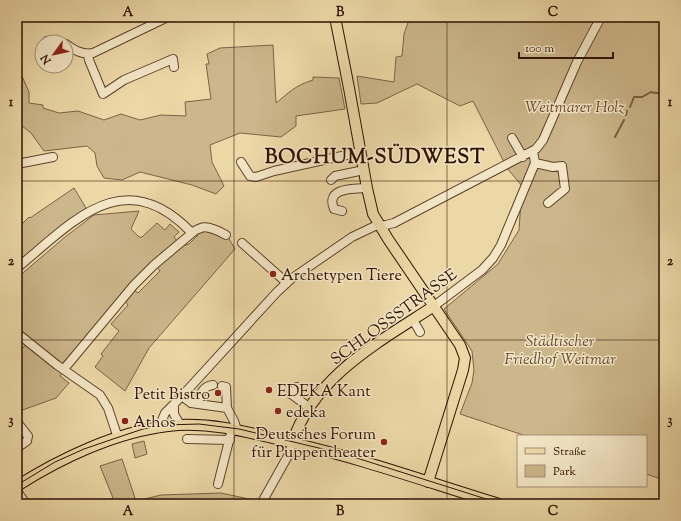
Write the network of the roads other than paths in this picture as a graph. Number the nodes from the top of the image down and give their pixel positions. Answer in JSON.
{"nodes":[{"id":1,"x":168,"y":17,"type":"edge"},
{"id":2,"x":334,"y":17,"type":"edge"},
{"id":3,"x":601,"y":17,"type":"edge"},
{"id":4,"x":74,"y":52,"type":"edge"},
{"id":5,"x":88,"y":54,"type":"junction"},
{"id":6,"x":174,"y":68,"type":"dead end"},
{"id":7,"x":512,"y":138,"type":"dead end"},
{"id":8,"x":533,"y":151,"type":"junction"},
{"id":9,"x":360,"y":152,"type":"junction"},
{"id":10,"x":523,"y":156,"type":"junction"},
{"id":11,"x":53,"y":157,"type":"dead end"},
{"id":12,"x":241,"y":162,"type":"dead end"},
{"id":13,"x":535,"y":163,"type":"junction"},
{"id":14,"x":17,"y":164,"type":"edge"},
{"id":15,"x":364,"y":170,"type":"junction"},
{"id":16,"x":331,"y":180,"type":"dead end"},
{"id":17,"x":367,"y":188,"type":"junction"},
{"id":18,"x":548,"y":203,"type":"dead end"},
{"id":19,"x":342,"y":211,"type":"dead end"},
{"id":20,"x":379,"y":225,"type":"junction"},
{"id":21,"x":192,"y":233,"type":"junction"},
{"id":22,"x":226,"y":236,"type":"dead end"},
{"id":23,"x":242,"y":243,"type":"dead end"},
{"id":24,"x":17,"y":268,"type":"edge"},
{"id":25,"x":287,"y":283,"type":"junction"},
{"id":26,"x":434,"y":306,"type":"junction"},
{"id":27,"x":413,"y":320,"type":"junction"},
{"id":28,"x":420,"y":332,"type":"dead end"},
{"id":29,"x":17,"y":333,"type":"edge"},
{"id":30,"x":64,"y":368,"type":"junction"},
{"id":31,"x":213,"y":385,"type":"dead end"},
{"id":32,"x":224,"y":386,"type":"dead end"},
{"id":33,"x":297,"y":387,"type":"dead end"},
{"id":34,"x":182,"y":396,"type":"junction"},
{"id":35,"x":174,"y":405,"type":"junction"},
{"id":36,"x":201,"y":405,"type":"junction"},
{"id":37,"x":227,"y":408,"type":"junction"},
{"id":38,"x":310,"y":408,"type":"junction"},
{"id":39,"x":17,"y":422,"type":"edge"},
{"id":40,"x":180,"y":425,"type":"junction"},
{"id":41,"x":158,"y":428,"type":"junction"},
{"id":42,"x":235,"y":429,"type":"junction"},
{"id":43,"x":118,"y":438,"type":"junction"},
{"id":44,"x":187,"y":439,"type":"dead end"},
{"id":45,"x":230,"y":440,"type":"junction"},
{"id":46,"x":292,"y":443,"type":"junction"},
{"id":47,"x":17,"y":448,"type":"edge"},
{"id":48,"x":428,"y":482,"type":"junction"},
{"id":49,"x":218,"y":484,"type":"dead end"},
{"id":50,"x":17,"y":486,"type":"edge"},
{"id":51,"x":17,"y":491,"type":"edge"},
{"id":52,"x":26,"y":504,"type":"edge"},
{"id":53,"x":261,"y":504,"type":"edge"},
{"id":54,"x":499,"y":504,"type":"edge"}],
"edges":[{"from":1,"to":5,"type":"street"},
{"from":2,"to":9,"type":"main road"},
{"from":3,"to":8,"type":"street"},
{"from":4,"to":5,"type":"street"},
{"from":5,"to":6,"type":"street"},
{"from":7,"to":10,"type":"street"},
{"from":8,"to":10,"type":"street"},
{"from":8,"to":13,"type":"street"},
{"from":9,"to":12,"type":"street"},
{"from":9,"to":15,"type":"main road"},
{"from":10,"to":20,"type":"street"},
{"from":11,"to":14,"type":"street"},
{"from":13,"to":18,"type":"street"},
{"from":13,"to":26,"type":"street","name":"SCHLOSSSTRASSE"},
{"from":15,"to":16,"type":"street"},
{"from":15,"to":17,"type":"main road"},
{"from":17,"to":19,"type":"street"},
{"from":17,"to":20,"type":"main road"},
{"from":20,"to":25,"type":"street"},
{"from":20,"to":26,"type":"main road"},
{"from":21,"to":22,"type":"street"},
{"from":21,"to":24,"type":"street"},
{"from":21,"to":30,"type":"street"},
{"from":23,"to":25,"type":"street"},
{"from":25,"to":34,"type":"street"},
{"from":26,"to":27,"type":"main road","name":"SCHLOSSSTRASSE"},
{"from":26,"to":48,"type":"main road"},
{"from":27,"to":28,"type":"street"},
{"from":27,"to":38,"type":"main road","name":"SCHLOSSSTRASSE"},
{"from":29,"to":30,"type":"street"},
{"from":30,"to":43,"type":"street"},
{"from":31,"to":36,"type":"street"},
{"from":32,"to":37,"type":"street"},
{"from":33,"to":38,"type":"street"},
{"from":34,"to":35,"type":"street"},
{"from":34,"to":36,"type":"street"},
{"from":35,"to":40,"type":"street"},
{"from":35,"to":41,"type":"street"},
{"from":36,"to":37,"type":"street"},
{"from":37,"to":42,"type":"street"},
{"from":38,"to":46,"type":"main road","name":"SCHLOSSSTRASSE"},
{"from":39,"to":47,"type":"street"},
{"from":40,"to":41,"type":"main road"},
{"from":40,"to":42,"type":"main road"},
{"from":41,"to":43,"type":"main road"},
{"from":42,"to":45,"type":"street"},
{"from":42,"to":46,"type":"main road"},
{"from":43,"to":50,"type":"main road"},
{"from":44,"to":45,"type":"street"},
{"from":45,"to":49,"type":"street"},
{"from":46,"to":48,"type":"main road"},
{"from":46,"to":53,"type":"street","name":"SCHLOSSSTRASSE"},
{"from":48,"to":54,"type":"main road"},
{"from":51,"to":52,"type":"street"}]}
